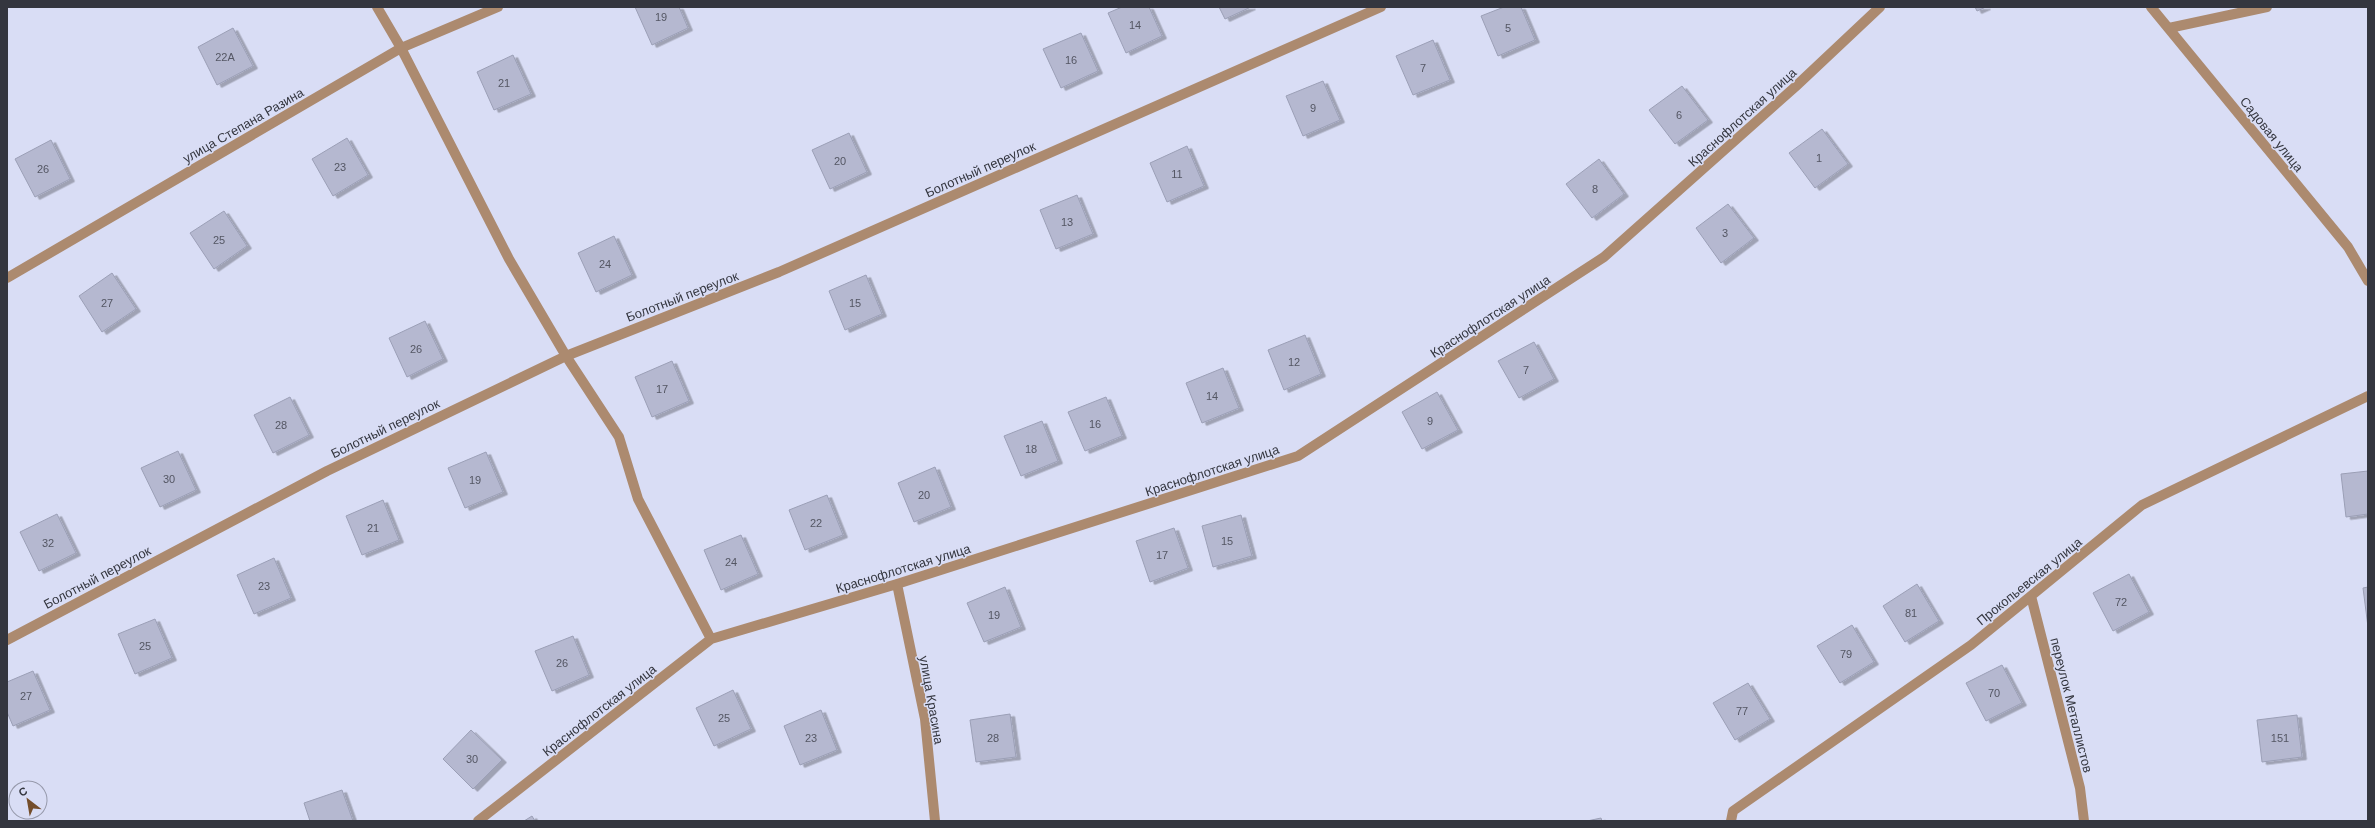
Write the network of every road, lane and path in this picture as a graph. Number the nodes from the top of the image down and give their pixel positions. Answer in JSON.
{"nodes":[{"id":1,"x":377,"y":7,"type":"edge"},
{"id":2,"x":498,"y":7,"type":"edge"},
{"id":3,"x":1381,"y":7,"type":"edge"},
{"id":4,"x":1880,"y":7,"type":"edge"},
{"id":5,"x":2151,"y":7,"type":"edge"},
{"id":6,"x":2267,"y":7,"type":"edge"},
{"id":7,"x":2169,"y":28,"type":"junction"},
{"id":8,"x":401,"y":48,"type":"junction"},
{"id":9,"x":7,"y":278,"type":"edge"},
{"id":10,"x":2368,"y":281,"type":"edge"},
{"id":11,"x":566,"y":356,"type":"junction"},
{"id":12,"x":2368,"y":396,"type":"edge"},
{"id":13,"x":897,"y":584,"type":"junction"},
{"id":14,"x":2031,"y":596,"type":"junction"},
{"id":15,"x":711,"y":639,"type":"junction"},
{"id":16,"x":7,"y":640,"type":"edge"},
{"id":17,"x":478,"y":821,"type":"edge"},
{"id":18,"x":935,"y":821,"type":"edge"},
{"id":19,"x":1731,"y":821,"type":"edge"},
{"id":20,"x":2084,"y":821,"type":"edge"}],
"edges":[{"from":1,"to":8,"type":"street"},
{"from":2,"to":8,"type":"street","name":"улица Степана Разина"},
{"from":3,"to":11,"type":"street","name":"Болотный переулок"},
{"from":4,"to":13,"type":"street","name":"Краснофлотская улица"},
{"from":5,"to":7,"type":"street","name":"Садовая улица"},
{"from":6,"to":7,"type":"street"},
{"from":7,"to":10,"type":"street","name":"Садовая улица"},
{"from":8,"to":9,"type":"street","name":"улица Степана Разина"},
{"from":8,"to":11,"type":"street"},
{"from":11,"to":15,"type":"street"},
{"from":11,"to":16,"type":"street","name":"Болотный переулок"},
{"from":12,"to":14,"type":"street","name":"Прокопьевская улица"},
{"from":13,"to":15,"type":"street","name":"Краснофлотская улица"},
{"from":13,"to":18,"type":"street","name":"улица Красина"},
{"from":14,"to":19,"type":"street","name":"Прокопьевская улица"},
{"from":14,"to":20,"type":"street","name":"переулок Металлистов"},
{"from":15,"to":17,"type":"street","name":"Краснофлотская улица"}]}
